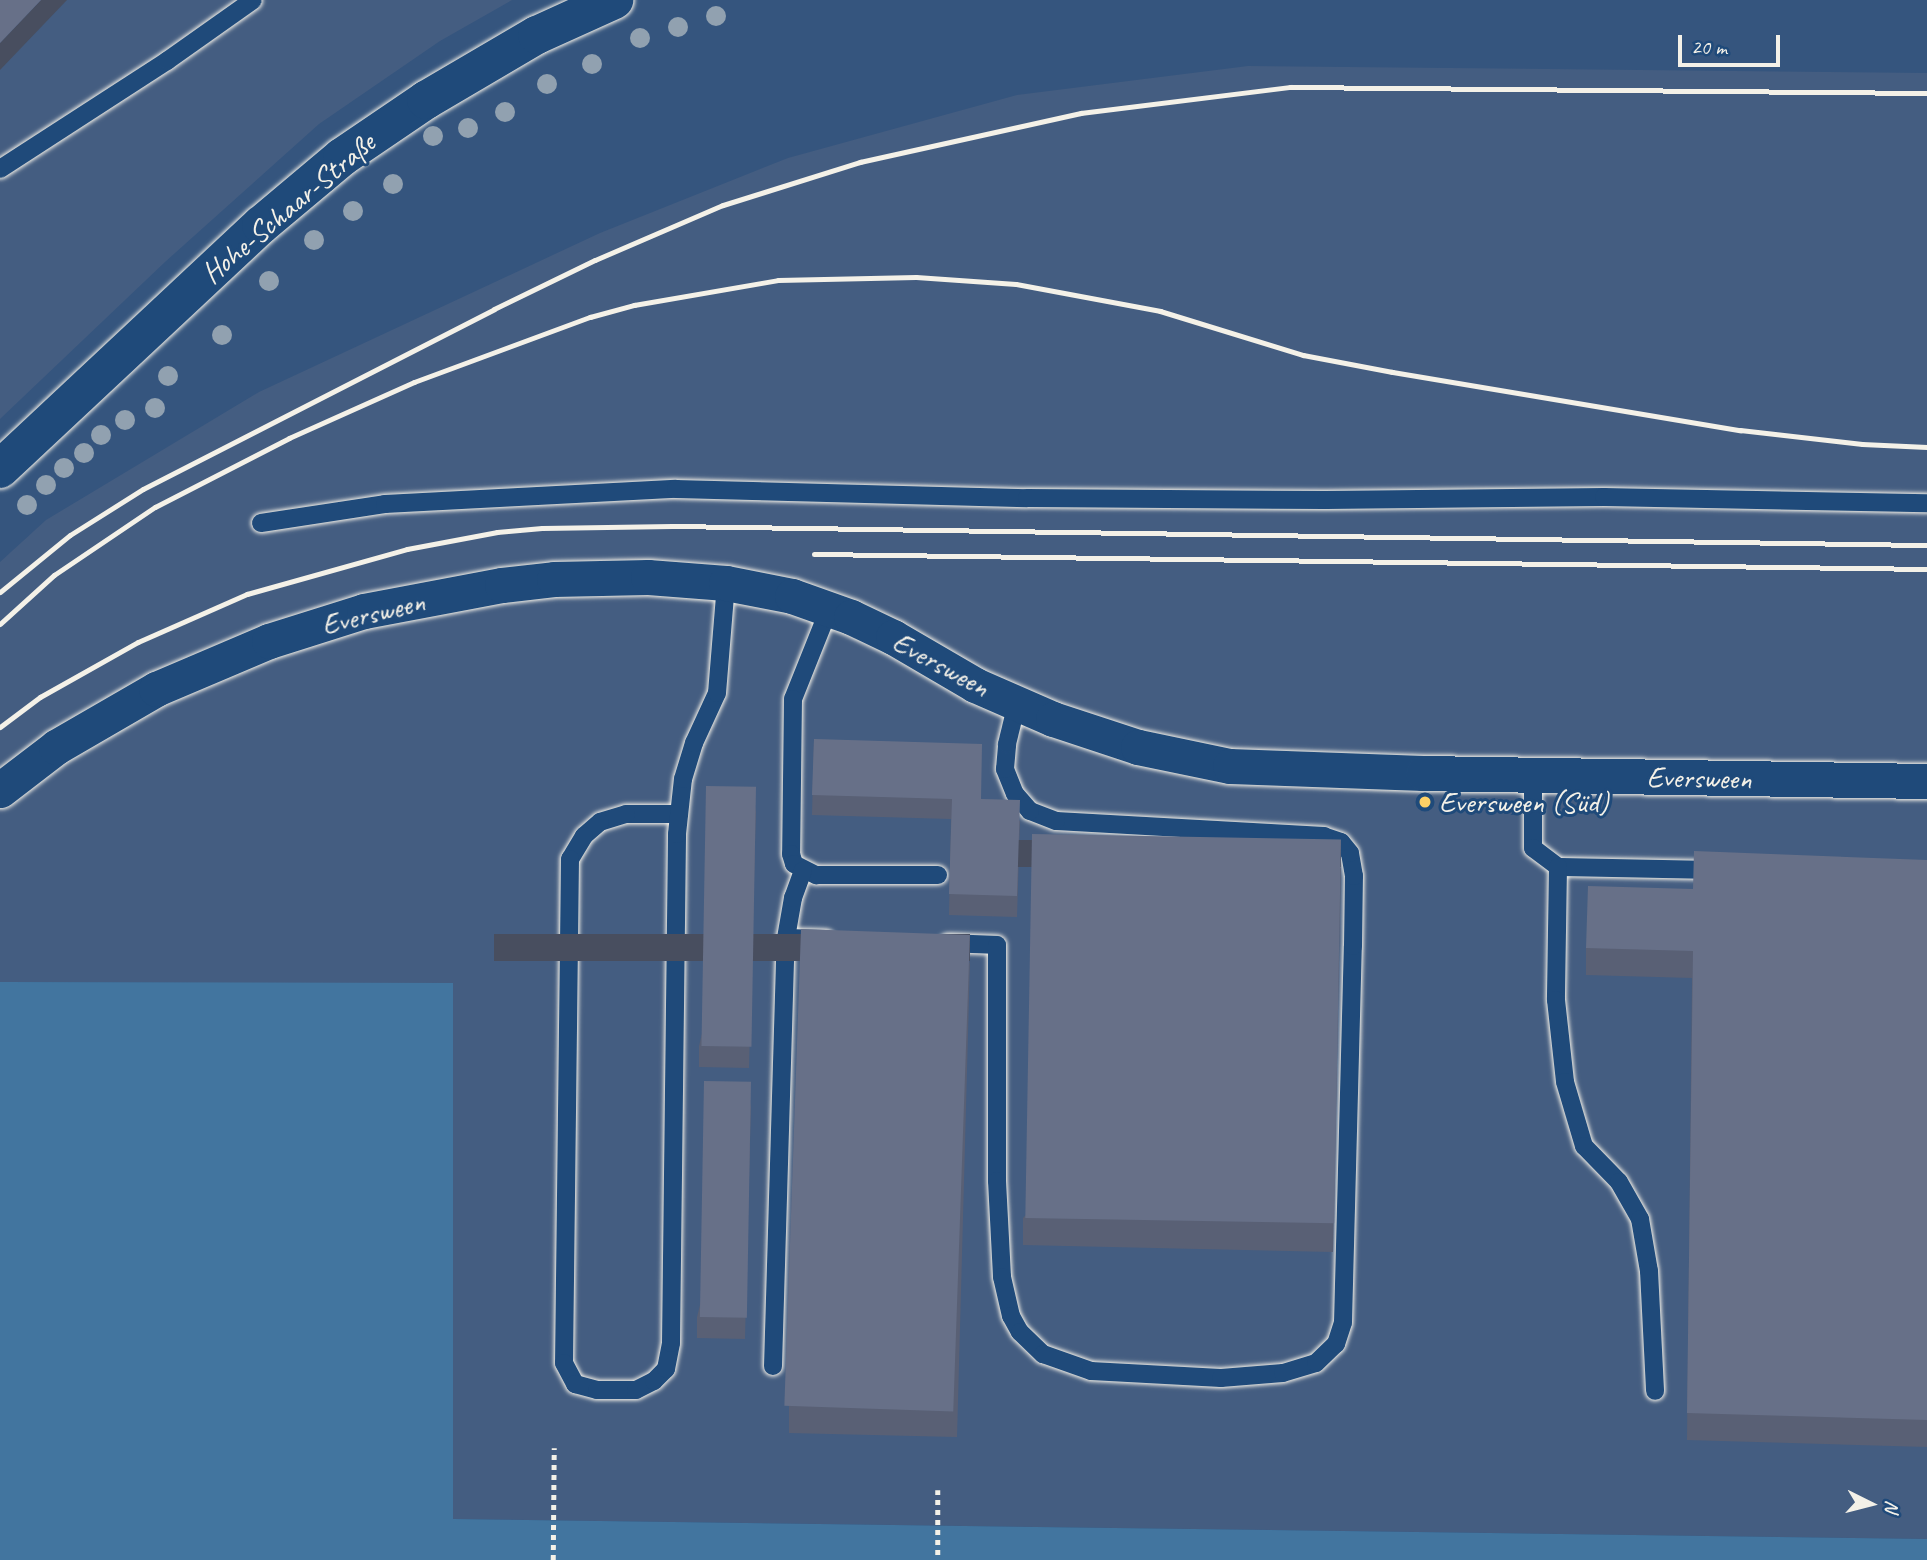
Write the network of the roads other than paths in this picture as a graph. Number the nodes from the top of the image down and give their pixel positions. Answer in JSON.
{"nodes":[{"id":1,"x":614,"y":0,"type":"edge"},
{"id":2,"x":251,"y":1,"type":"edge"},
{"id":3,"x":0,"y":169,"type":"edge"},
{"id":4,"x":0,"y":469,"type":"edge"},
{"id":5,"x":1927,"y":503,"type":"edge"},
{"id":6,"x":261,"y":523,"type":"dead end"},
{"id":7,"x":726,"y":583,"type":"junction"},
{"id":8,"x":829,"y":609,"type":"junction"},
{"id":9,"x":1017,"y":703,"type":"junction"},
{"id":10,"x":1533,"y":775,"type":"junction"},
{"id":11,"x":1927,"y":781,"type":"edge"},
{"id":12,"x":0,"y":790,"type":"edge"},
{"id":13,"x":679,"y":814,"type":"junction"},
{"id":14,"x":1558,"y":867,"type":"junction"},
{"id":15,"x":803,"y":871,"type":"junction"},
{"id":16,"x":1735,"y":871,"type":"edge"},
{"id":17,"x":939,"y":875,"type":"dead end"},
{"id":18,"x":786,"y":938,"type":"junction"},
{"id":19,"x":839,"y":940,"type":"edge"},
{"id":20,"x":931,"y":943,"type":"edge"},
{"id":21,"x":773,"y":1366,"type":"dead end"},
{"id":22,"x":1655,"y":1391,"type":"dead end"}],
"edges":[{"from":1,"to":4,"type":"main road","name":"Hohe-Schaar-Straße"},
{"from":2,"to":3,"type":"lane"},
{"from":5,"to":6,"type":"lane"},
{"from":7,"to":8,"type":"street","name":"Eversween"},
{"from":7,"to":12,"type":"street","name":"Eversween"},
{"from":7,"to":13,"type":"lane"},
{"from":8,"to":9,"type":"street","name":"Eversween"},
{"from":8,"to":15,"type":"lane"},
{"from":9,"to":10,"type":"street","name":"Eversween"},
{"from":9,"to":20,"type":"lane"},
{"from":10,"to":11,"type":"street","name":"Eversween"},
{"from":10,"to":14,"type":"lane"},
{"from":13,"to":13,"type":"lane"},
{"from":14,"to":16,"type":"lane"},
{"from":14,"to":22,"type":"lane"},
{"from":15,"to":17,"type":"lane"},
{"from":15,"to":18,"type":"lane"},
{"from":18,"to":19,"type":"lane"},
{"from":18,"to":21,"type":"lane"}]}
